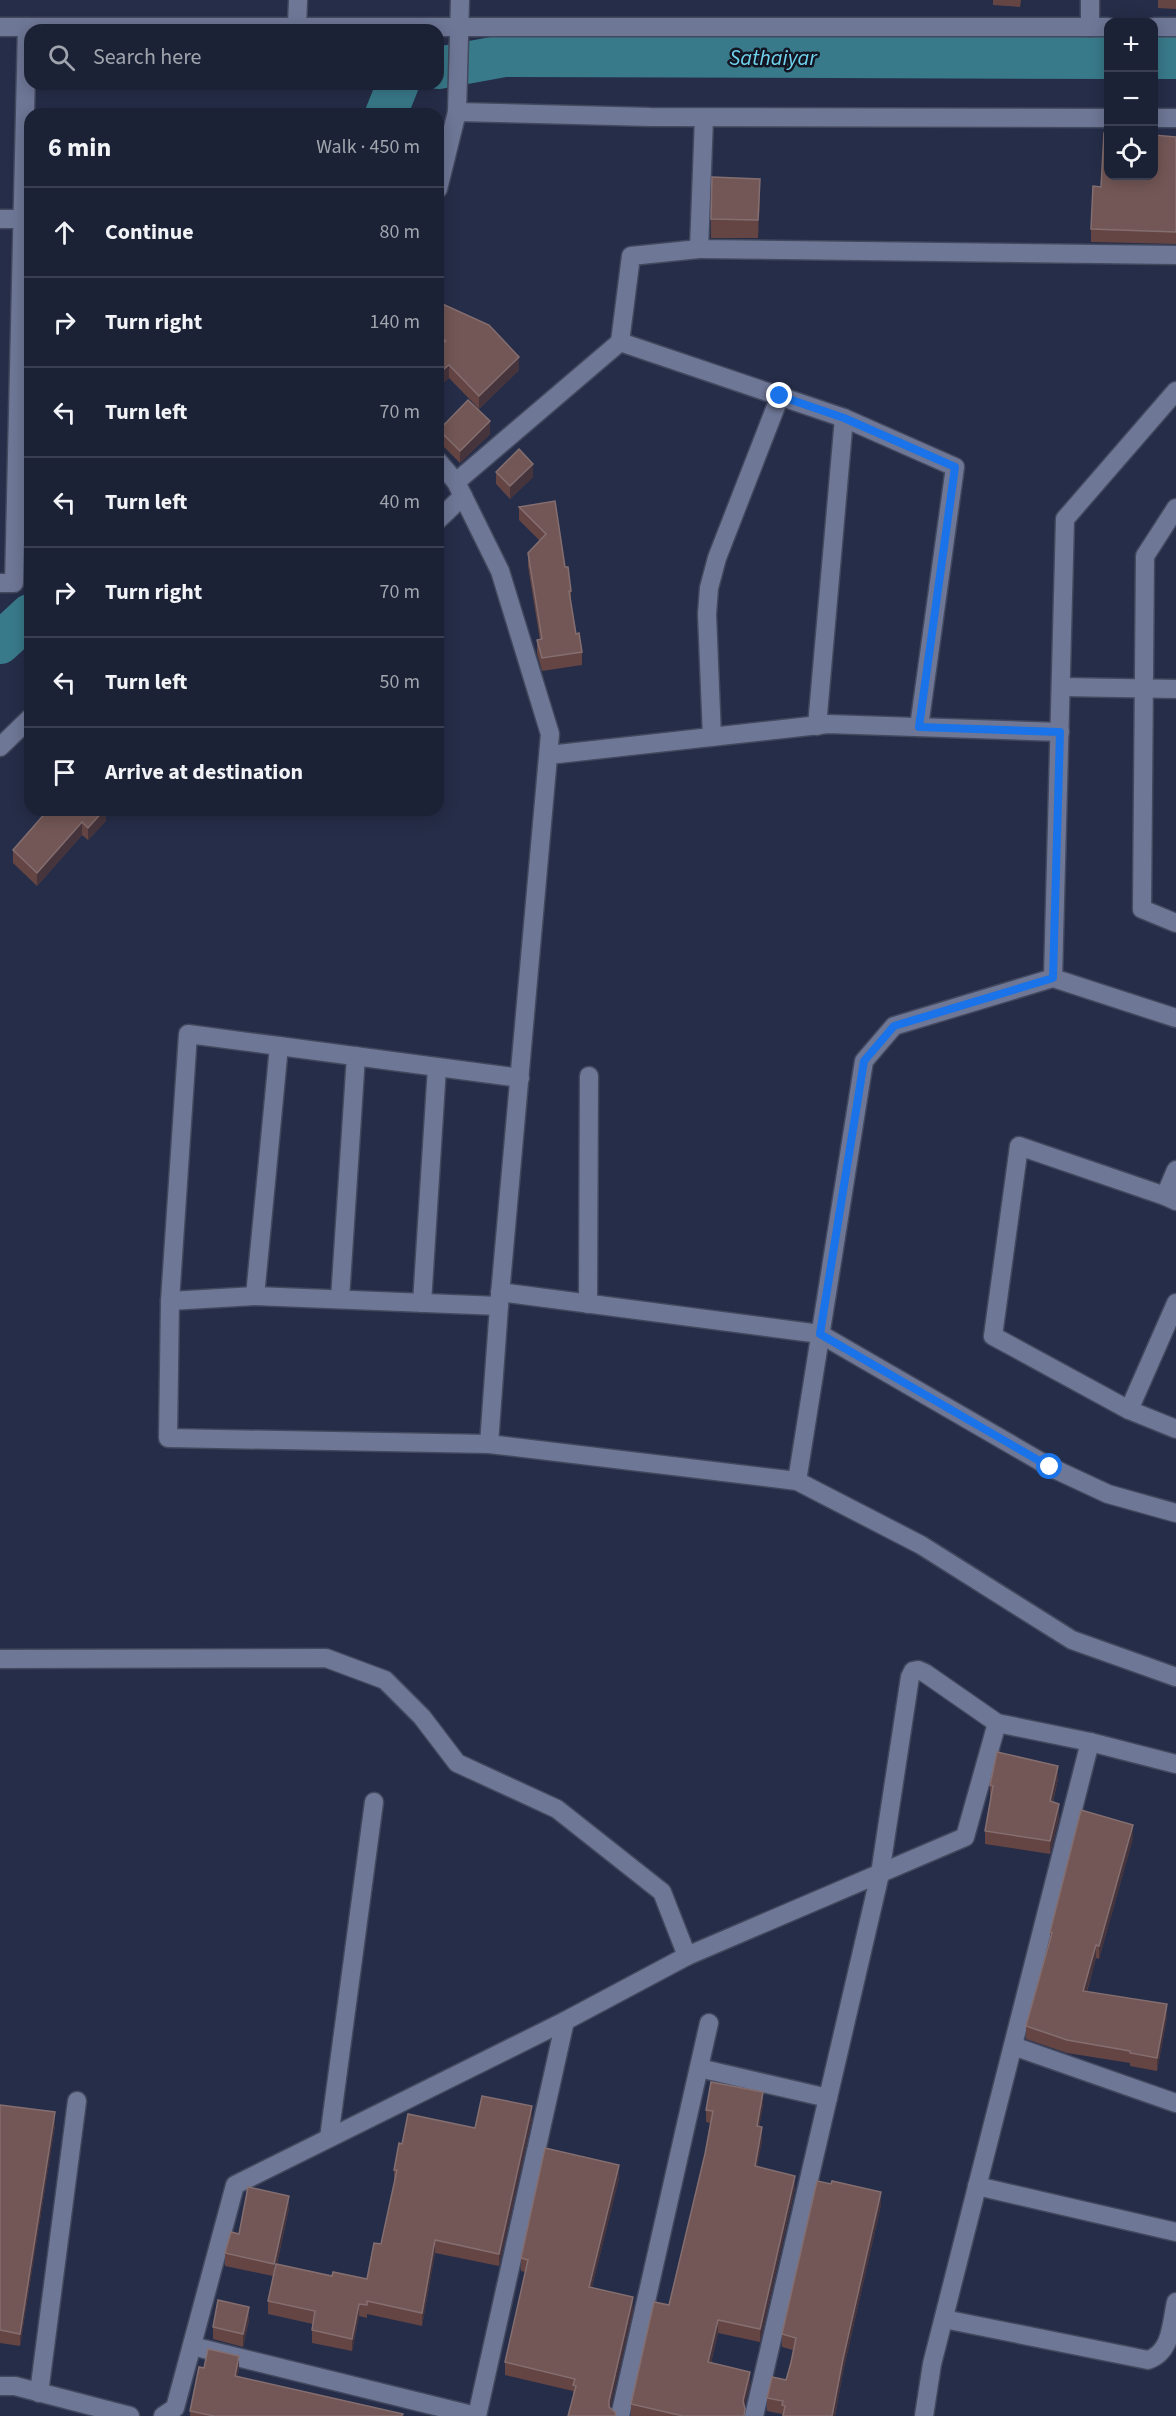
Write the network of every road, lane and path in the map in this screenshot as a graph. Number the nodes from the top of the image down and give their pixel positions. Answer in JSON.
{"nodes":[{"id":1,"x":298,"y":0,"type":"edge"},
{"id":2,"x":460,"y":0,"type":"edge"},
{"id":3,"x":1090,"y":0,"type":"edge"},
{"id":4,"x":297,"y":24,"type":"edge"},
{"id":5,"x":0,"y":27,"type":"edge"},
{"id":6,"x":24,"y":27,"type":"edge"},
{"id":7,"x":444,"y":27,"type":"edge"},
{"id":8,"x":459,"y":27,"type":"junction"},
{"id":9,"x":1099,"y":27,"type":"edge"},
{"id":10,"x":1158,"y":27,"type":"edge"},
{"id":11,"x":1176,"y":27,"type":"edge"},
{"id":12,"x":27,"y":90,"type":"edge"},
{"id":13,"x":457,"y":103,"type":"junction"},
{"id":14,"x":27,"y":108,"type":"edge"},
{"id":15,"x":704,"y":118,"type":"junction"},
{"id":16,"x":1104,"y":118,"type":"edge"},
{"id":17,"x":1158,"y":118,"type":"edge"},
{"id":18,"x":1176,"y":118,"type":"edge"},
{"id":19,"x":444,"y":162,"type":"edge"},
{"id":20,"x":0,"y":219,"type":"edge"},
{"id":21,"x":24,"y":219,"type":"edge"},
{"id":22,"x":699,"y":249,"type":"junction"},
{"id":23,"x":1176,"y":255,"type":"edge"},
{"id":24,"x":24,"y":280,"type":"edge"},
{"id":25,"x":620,"y":342,"type":"junction"},
{"id":26,"x":1176,"y":392,"type":"edge"},
{"id":27,"x":780,"y":396,"type":"junction"},
{"id":28,"x":844,"y":418,"type":"junction"},
{"id":29,"x":444,"y":469,"type":"edge"},
{"id":30,"x":459,"y":489,"type":"junction"},
{"id":31,"x":1176,"y":508,"type":"edge"},
{"id":32,"x":444,"y":511,"type":"edge"},
{"id":33,"x":0,"y":583,"type":"edge"},
{"id":34,"x":1062,"y":687,"type":"junction"},
{"id":35,"x":1144,"y":688,"type":"junction"},
{"id":36,"x":1176,"y":689,"type":"edge"},
{"id":37,"x":24,"y":724,"type":"edge"},
{"id":38,"x":817,"y":726,"type":"junction"},
{"id":39,"x":919,"y":727,"type":"junction"},
{"id":40,"x":1060,"y":732,"type":"junction"},
{"id":41,"x":712,"y":737,"type":"junction"},
{"id":42,"x":0,"y":747,"type":"edge"},
{"id":43,"x":549,"y":755,"type":"junction"},
{"id":44,"x":1176,"y":923,"type":"edge"},
{"id":45,"x":1053,"y":978,"type":"junction"},
{"id":46,"x":1176,"y":1018,"type":"edge"},
{"id":47,"x":279,"y":1046,"type":"junction"},
{"id":48,"x":356,"y":1056,"type":"junction"},
{"id":49,"x":437,"y":1067,"type":"junction"},
{"id":50,"x":589,"y":1076,"type":"dead end"},
{"id":51,"x":520,"y":1078,"type":"junction"},
{"id":52,"x":1176,"y":1170,"type":"edge"},
{"id":53,"x":1171,"y":1199,"type":"edge"},
{"id":54,"x":255,"y":1296,"type":"junction"},
{"id":55,"x":340,"y":1299,"type":"junction"},
{"id":56,"x":499,"y":1299,"type":"junction"},
{"id":57,"x":170,"y":1301,"type":"junction"},
{"id":58,"x":422,"y":1303,"type":"junction"},
{"id":59,"x":1176,"y":1303,"type":"edge"},
{"id":60,"x":588,"y":1304,"type":"junction"},
{"id":61,"x":820,"y":1334,"type":"junction"},
{"id":62,"x":1129,"y":1410,"type":"junction"},
{"id":63,"x":1176,"y":1429,"type":"edge"},
{"id":64,"x":489,"y":1444,"type":"junction"},
{"id":65,"x":797,"y":1481,"type":"junction"},
{"id":66,"x":1176,"y":1513,"type":"edge"},
{"id":67,"x":0,"y":1659,"type":"edge"},
{"id":68,"x":1176,"y":1677,"type":"edge"},
{"id":69,"x":997,"y":1723,"type":"junction"},
{"id":70,"x":1090,"y":1742,"type":"junction"},
{"id":71,"x":1176,"y":1764,"type":"edge"},
{"id":72,"x":374,"y":1802,"type":"dead end"},
{"id":73,"x":880,"y":1874,"type":"junction"},
{"id":74,"x":687,"y":1956,"type":"junction"},
{"id":75,"x":565,"y":2021,"type":"junction"},
{"id":76,"x":709,"y":2023,"type":"dead end"},
{"id":77,"x":1013,"y":2046,"type":"junction"},
{"id":78,"x":699,"y":2068,"type":"junction"},
{"id":79,"x":828,"y":2098,"type":"junction"},
{"id":80,"x":77,"y":2101,"type":"dead end"},
{"id":81,"x":1176,"y":2103,"type":"edge"},
{"id":82,"x":329,"y":2138,"type":"junction"},
{"id":83,"x":977,"y":2186,"type":"junction"},
{"id":84,"x":1176,"y":2232,"type":"edge"},
{"id":85,"x":1176,"y":2302,"type":"edge"},
{"id":86,"x":944,"y":2319,"type":"junction"},
{"id":87,"x":192,"y":2346,"type":"junction"},
{"id":88,"x":0,"y":2386,"type":"edge"},
{"id":89,"x":39,"y":2393,"type":"junction"},
{"id":90,"x":130,"y":2416,"type":"edge"},
{"id":91,"x":163,"y":2416,"type":"edge"},
{"id":92,"x":476,"y":2416,"type":"edge"},
{"id":93,"x":620,"y":2416,"type":"edge"},
{"id":94,"x":754,"y":2416,"type":"edge"},
{"id":95,"x":924,"y":2416,"type":"edge"}],
"edges":[{"from":1,"to":4,"type":"street"},
{"from":2,"to":8,"type":"street"},
{"from":3,"to":9,"type":"street"},
{"from":5,"to":6,"type":"street"},
{"from":7,"to":8,"type":"street"},
{"from":8,"to":9,"type":"street"},
{"from":8,"to":13,"type":"street"},
{"from":10,"to":11,"type":"street"},
{"from":12,"to":14,"type":"street"},
{"from":13,"to":15,"type":"street"},
{"from":13,"to":19,"type":"street"},
{"from":15,"to":16,"type":"street"},
{"from":15,"to":22,"type":"street"},
{"from":17,"to":18,"type":"street"},
{"from":20,"to":21,"type":"street"},
{"from":22,"to":23,"type":"street"},
{"from":22,"to":25,"type":"street"},
{"from":24,"to":33,"type":"street"},
{"from":25,"to":27,"type":"street"},
{"from":25,"to":30,"type":"street"},
{"from":26,"to":34,"type":"street"},
{"from":27,"to":28,"type":"street"},
{"from":27,"to":41,"type":"street"},
{"from":28,"to":38,"type":"street"},
{"from":28,"to":39,"type":"street"},
{"from":29,"to":30,"type":"street"},
{"from":30,"to":32,"type":"street"},
{"from":30,"to":43,"type":"street"},
{"from":31,"to":35,"type":"street"},
{"from":34,"to":35,"type":"street"},
{"from":34,"to":40,"type":"street"},
{"from":35,"to":36,"type":"street"},
{"from":35,"to":44,"type":"street"},
{"from":37,"to":42,"type":"street"},
{"from":38,"to":39,"type":"street"},
{"from":38,"to":41,"type":"street"},
{"from":39,"to":40,"type":"street"},
{"from":40,"to":45,"type":"street"},
{"from":41,"to":43,"type":"street"},
{"from":43,"to":51,"type":"street"},
{"from":45,"to":46,"type":"street"},
{"from":45,"to":61,"type":"street"},
{"from":47,"to":48,"type":"street"},
{"from":47,"to":54,"type":"street"},
{"from":47,"to":57,"type":"street"},
{"from":48,"to":49,"type":"street"},
{"from":48,"to":55,"type":"street"},
{"from":49,"to":51,"type":"street"},
{"from":49,"to":58,"type":"street"},
{"from":50,"to":60,"type":"street"},
{"from":51,"to":56,"type":"street"},
{"from":52,"to":53,"type":"street"},
{"from":53,"to":62,"type":"street"},
{"from":54,"to":55,"type":"street"},
{"from":54,"to":57,"type":"street"},
{"from":55,"to":58,"type":"street"},
{"from":56,"to":58,"type":"street"},
{"from":56,"to":60,"type":"street"},
{"from":56,"to":64,"type":"street"},
{"from":57,"to":64,"type":"street"},
{"from":59,"to":62,"type":"street"},
{"from":60,"to":61,"type":"street"},
{"from":61,"to":65,"type":"street"},
{"from":61,"to":66,"type":"street"},
{"from":62,"to":63,"type":"street"},
{"from":64,"to":65,"type":"street"},
{"from":65,"to":68,"type":"street"},
{"from":67,"to":74,"type":"street"},
{"from":69,"to":70,"type":"street"},
{"from":69,"to":73,"type":"street"},
{"from":69,"to":73,"type":"street"},
{"from":70,"to":71,"type":"street"},
{"from":70,"to":77,"type":"street"},
{"from":72,"to":82,"type":"street"},
{"from":73,"to":74,"type":"street"},
{"from":73,"to":79,"type":"street"},
{"from":74,"to":75,"type":"street"},
{"from":75,"to":82,"type":"street"},
{"from":75,"to":92,"type":"street"},
{"from":76,"to":78,"type":"street"},
{"from":77,"to":81,"type":"street"},
{"from":77,"to":83,"type":"street"},
{"from":78,"to":79,"type":"street"},
{"from":78,"to":93,"type":"street"},
{"from":79,"to":94,"type":"street"},
{"from":80,"to":89,"type":"street"},
{"from":82,"to":87,"type":"street"},
{"from":83,"to":84,"type":"street"},
{"from":83,"to":86,"type":"street"},
{"from":85,"to":86,"type":"street"},
{"from":86,"to":95,"type":"street"},
{"from":87,"to":91,"type":"street"},
{"from":87,"to":92,"type":"street"},
{"from":88,"to":89,"type":"street"},
{"from":89,"to":90,"type":"street"}]}
